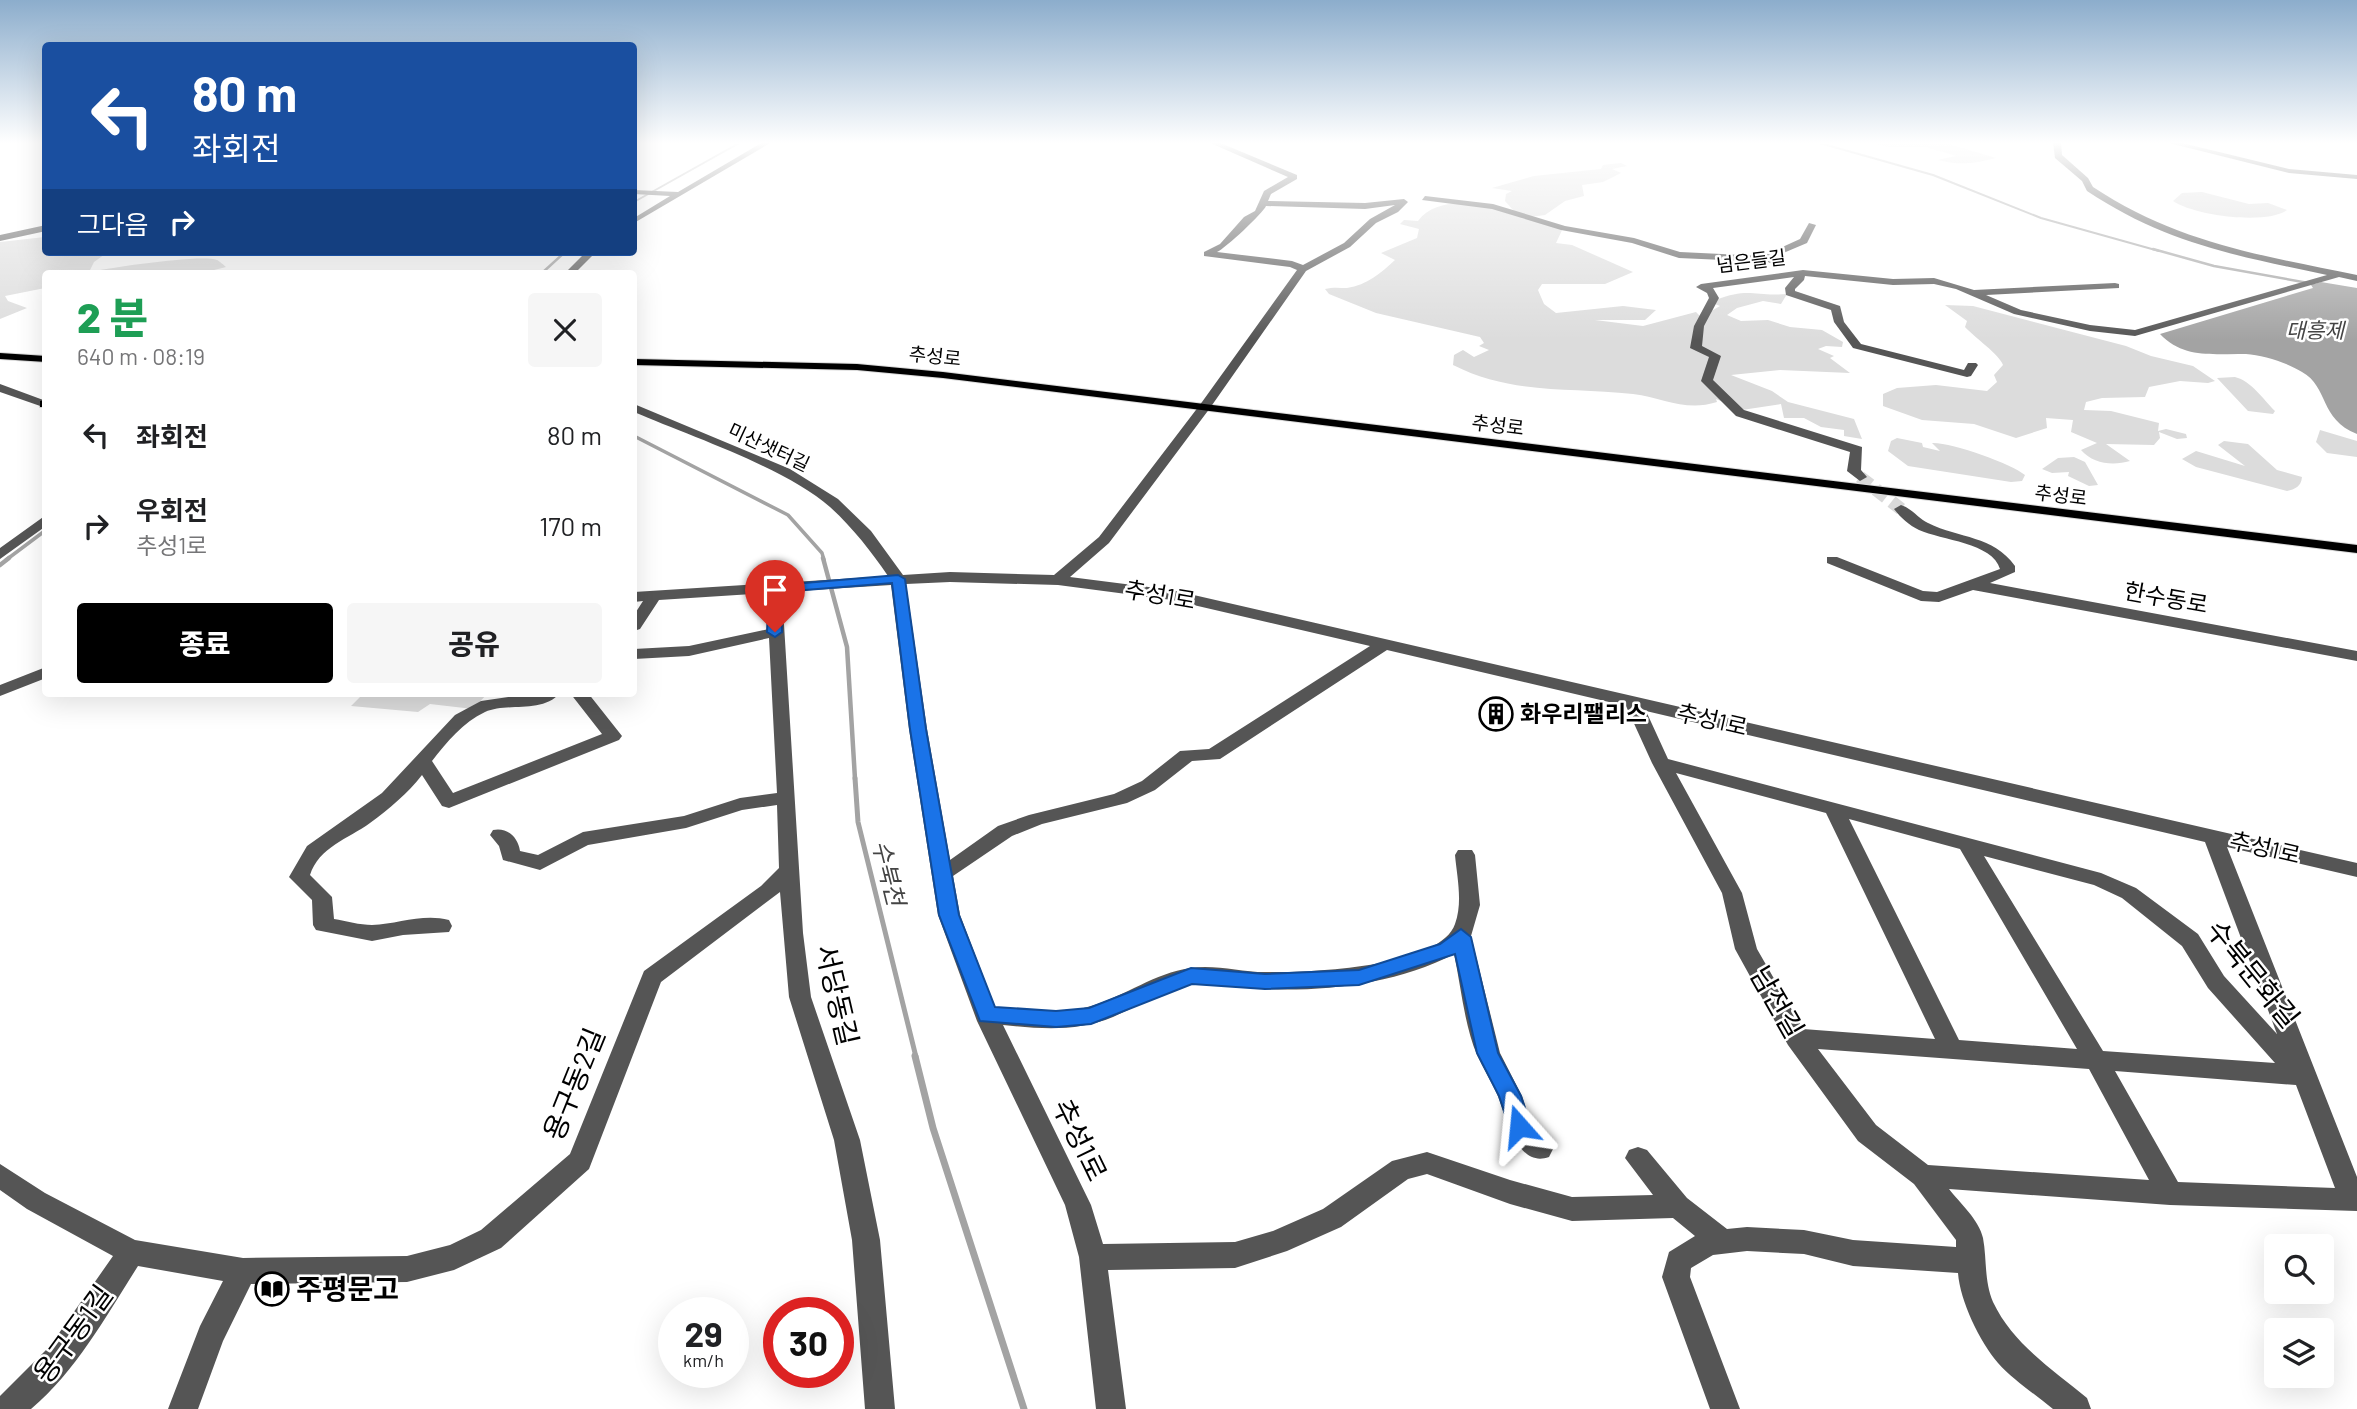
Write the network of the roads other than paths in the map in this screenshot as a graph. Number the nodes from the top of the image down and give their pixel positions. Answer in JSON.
{"nodes":[{"id":1,"x":654,"y":208,"type":"edge"},
{"id":2,"x":1260,"y":208,"type":"edge"},
{"id":3,"x":1398,"y":208,"type":"edge"},
{"id":4,"x":1496,"y":208,"type":"edge"},
{"id":5,"x":2121,"y":208,"type":"edge"},
{"id":6,"x":637,"y":219,"type":"edge"},
{"id":7,"x":1812,"y":225,"type":"dead end"},
{"id":8,"x":42,"y":229,"type":"edge"},
{"id":9,"x":0,"y":238,"type":"edge"},
{"id":10,"x":588,"y":256,"type":"edge"},
{"id":11,"x":1769,"y":259,"type":"junction"},
{"id":12,"x":1303,"y":269,"type":"junction"},
{"id":13,"x":573,"y":270,"type":"edge"},
{"id":14,"x":2340,"y":274,"type":"junction"},
{"id":15,"x":1797,"y":275,"type":"junction"},
{"id":16,"x":2357,"y":278,"type":"edge"},
{"id":17,"x":2115,"y":286,"type":"dead end"},
{"id":18,"x":1973,"y":293,"type":"junction"},
{"id":19,"x":0,"y":350,"type":"edge"},
{"id":20,"x":42,"y":351,"type":"edge"},
{"id":21,"x":0,"y":358,"type":"edge"},
{"id":22,"x":637,"y":360,"type":"edge"},
{"id":23,"x":42,"y":361,"type":"edge"},
{"id":24,"x":1972,"y":365,"type":"dead end"},
{"id":25,"x":0,"y":388,"type":"edge"},
{"id":26,"x":1209,"y":402,"type":"junction"},
{"id":27,"x":42,"y":403,"type":"edge"},
{"id":28,"x":637,"y":409,"type":"edge"},
{"id":29,"x":1860,"y":477,"type":"tunnel mouth"},
{"id":30,"x":1901,"y":509,"type":"tunnel mouth"},
{"id":31,"x":42,"y":522,"type":"edge"},
{"id":32,"x":2357,"y":541,"type":"edge"},
{"id":33,"x":2357,"y":549,"type":"edge"},
{"id":34,"x":0,"y":555,"type":"edge"},
{"id":35,"x":1832,"y":560,"type":"dead end"},
{"id":36,"x":896,"y":579,"type":"junction"},
{"id":37,"x":1058,"y":580,"type":"junction"},
{"id":38,"x":1968,"y":584,"type":"junction"},
{"id":39,"x":779,"y":588,"type":"junction"},
{"id":40,"x":655,"y":596,"type":"junction"},
{"id":41,"x":637,"y":597,"type":"edge"},
{"id":42,"x":637,"y":622,"type":"edge"},
{"id":43,"x":775,"y":632,"type":"junction"},
{"id":44,"x":1386,"y":643,"type":"junction"},
{"id":45,"x":637,"y":654,"type":"edge"},
{"id":46,"x":2357,"y":656,"type":"edge"},
{"id":47,"x":42,"y":674,"type":"edge"},
{"id":48,"x":0,"y":691,"type":"edge"},
{"id":49,"x":540,"y":697,"type":"edge"},
{"id":50,"x":582,"y":697,"type":"edge"},
{"id":51,"x":1633,"y":702,"type":"junction"},
{"id":52,"x":422,"y":760,"type":"junction"},
{"id":53,"x":1661,"y":763,"type":"junction"},
{"id":54,"x":785,"y":798,"type":"junction"},
{"id":55,"x":1834,"y":809,"type":"junction"},
{"id":56,"x":500,"y":835,"type":"dead end"},
{"id":57,"x":2214,"y":836,"type":"junction"},
{"id":58,"x":1967,"y":844,"type":"junction"},
{"id":59,"x":1465,"y":855,"type":"dead end"},
{"id":60,"x":2357,"y":870,"type":"edge"},
{"id":61,"x":789,"y":871,"type":"junction"},
{"id":62,"x":942,"y":873,"type":"junction"},
{"id":63,"x":441,"y":926,"type":"dead end"},
{"id":64,"x":1461,"y":937,"type":"junction"},
{"id":65,"x":987,"y":1015,"type":"junction"},
{"id":66,"x":1796,"y":1038,"type":"junction"},
{"id":67,"x":1952,"y":1050,"type":"junction"},
{"id":68,"x":2096,"y":1060,"type":"junction"},
{"id":69,"x":1540,"y":1149,"type":"dead end"},
{"id":70,"x":1638,"y":1158,"type":"dead end"},
{"id":71,"x":0,"y":1175,"type":"edge"},
{"id":72,"x":1923,"y":1176,"type":"junction"},
{"id":73,"x":2170,"y":1193,"type":"junction"},
{"id":74,"x":1678,"y":1206,"type":"junction"},
{"id":75,"x":1719,"y":1240,"type":"junction"},
{"id":76,"x":131,"y":1252,"type":"junction"},
{"id":77,"x":1093,"y":1257,"type":"junction"},
{"id":78,"x":1971,"y":1265,"type":"junction"},
{"id":79,"x":243,"y":1271,"type":"junction"},
{"id":80,"x":8,"y":1409,"type":"edge"},
{"id":81,"x":183,"y":1409,"type":"edge"},
{"id":82,"x":880,"y":1409,"type":"edge"},
{"id":83,"x":1111,"y":1409,"type":"edge"},
{"id":84,"x":1725,"y":1409,"type":"edge"},
{"id":85,"x":2076,"y":1409,"type":"edge"}],
"edges":[{"from":1,"to":6,"type":"street"},
{"from":2,"to":12,"type":"street"},
{"from":3,"to":12,"type":"street"},
{"from":4,"to":11,"type":"street","name":"넘은들길"},
{"from":5,"to":14,"type":"street"},
{"from":7,"to":11,"type":"street"},
{"from":8,"to":9,"type":"street"},
{"from":10,"to":13,"type":"street"},
{"from":11,"to":15,"type":"street"},
{"from":12,"to":26,"type":"street"},
{"from":14,"to":16,"type":"street"},
{"from":14,"to":18,"type":"street"},
{"from":15,"to":18,"type":"street"},
{"from":15,"to":24,"type":"street","name":"넘은들길"},
{"from":15,"to":29,"type":"street","name":"넘은들길"},
{"from":17,"to":18,"type":"street"},
{"from":19,"to":20,"type":"main road"},
{"from":21,"to":23,"type":"main road"},
{"from":22,"to":26,"type":"main road","name":"추성로"},
{"from":25,"to":27,"type":"street"},
{"from":26,"to":32,"type":"main road","name":"추성로"},
{"from":26,"to":33,"type":"main road","name":"추성로"},
{"from":26,"to":37,"type":"street"},
{"from":28,"to":36,"type":"street","name":"미산샛터길"},
{"from":30,"to":38,"type":"street"},
{"from":31,"to":34,"type":"street"},
{"from":35,"to":38,"type":"street"},
{"from":36,"to":37,"type":"street","name":"추성1로"},
{"from":36,"to":39,"type":"street","name":"추성1로"},
{"from":36,"to":62,"type":"street","name":"추성1로"},
{"from":37,"to":44,"type":"street","name":"추성1로"},
{"from":38,"to":46,"type":"street","name":"한수동로"},
{"from":39,"to":40,"type":"street","name":"추성1로"},
{"from":39,"to":43,"type":"street","name":"서당동길"},
{"from":40,"to":41,"type":"street","name":"추성1로"},
{"from":40,"to":42,"type":"street"},
{"from":43,"to":45,"type":"street"},
{"from":43,"to":54,"type":"street","name":"서당동길"},
{"from":44,"to":51,"type":"street","name":"추성1로"},
{"from":44,"to":62,"type":"street"},
{"from":47,"to":48,"type":"street"},
{"from":49,"to":52,"type":"street"},
{"from":50,"to":52,"type":"street"},
{"from":51,"to":53,"type":"street","name":"남전길"},
{"from":51,"to":57,"type":"street","name":"추성1로"},
{"from":52,"to":63,"type":"street"},
{"from":53,"to":55,"type":"street","name":"수북문화길"},
{"from":53,"to":66,"type":"street","name":"남전길"},
{"from":54,"to":56,"type":"street"},
{"from":54,"to":61,"type":"street","name":"서당동길"},
{"from":55,"to":58,"type":"street","name":"수북문화길"},
{"from":55,"to":67,"type":"street"},
{"from":57,"to":60,"type":"street","name":"추성1로"},
{"from":57,"to":73,"type":"street","name":"수북문화길"},
{"from":58,"to":68,"type":"street"},
{"from":58,"to":68,"type":"street","name":"수북문화길"},
{"from":59,"to":64,"type":"street"},
{"from":61,"to":79,"type":"street","name":"용구동2길"},
{"from":61,"to":82,"type":"street","name":"서당동길"},
{"from":62,"to":65,"type":"street","name":"추성1로"},
{"from":64,"to":65,"type":"street"},
{"from":64,"to":69,"type":"street"},
{"from":65,"to":77,"type":"street","name":"추성1로"},
{"from":66,"to":67,"type":"street","name":"수북문화길"},
{"from":66,"to":72,"type":"street","name":"남전길"},
{"from":67,"to":68,"type":"street","name":"수북문화길"},
{"from":68,"to":73,"type":"street"},
{"from":70,"to":74,"type":"street"},
{"from":71,"to":76,"type":"street","name":"용구동2길"},
{"from":72,"to":73,"type":"street","name":"수북문화길"},
{"from":72,"to":78,"type":"street","name":"남전길"},
{"from":74,"to":75,"type":"street"},
{"from":74,"to":77,"type":"street"},
{"from":75,"to":78,"type":"street"},
{"from":75,"to":84,"type":"street"},
{"from":76,"to":79,"type":"street","name":"용구동2길"},
{"from":76,"to":80,"type":"street","name":"용구동1길"},
{"from":77,"to":83,"type":"street","name":"추성1로"},
{"from":78,"to":85,"type":"street","name":"남전길"},
{"from":79,"to":81,"type":"street"}]}
